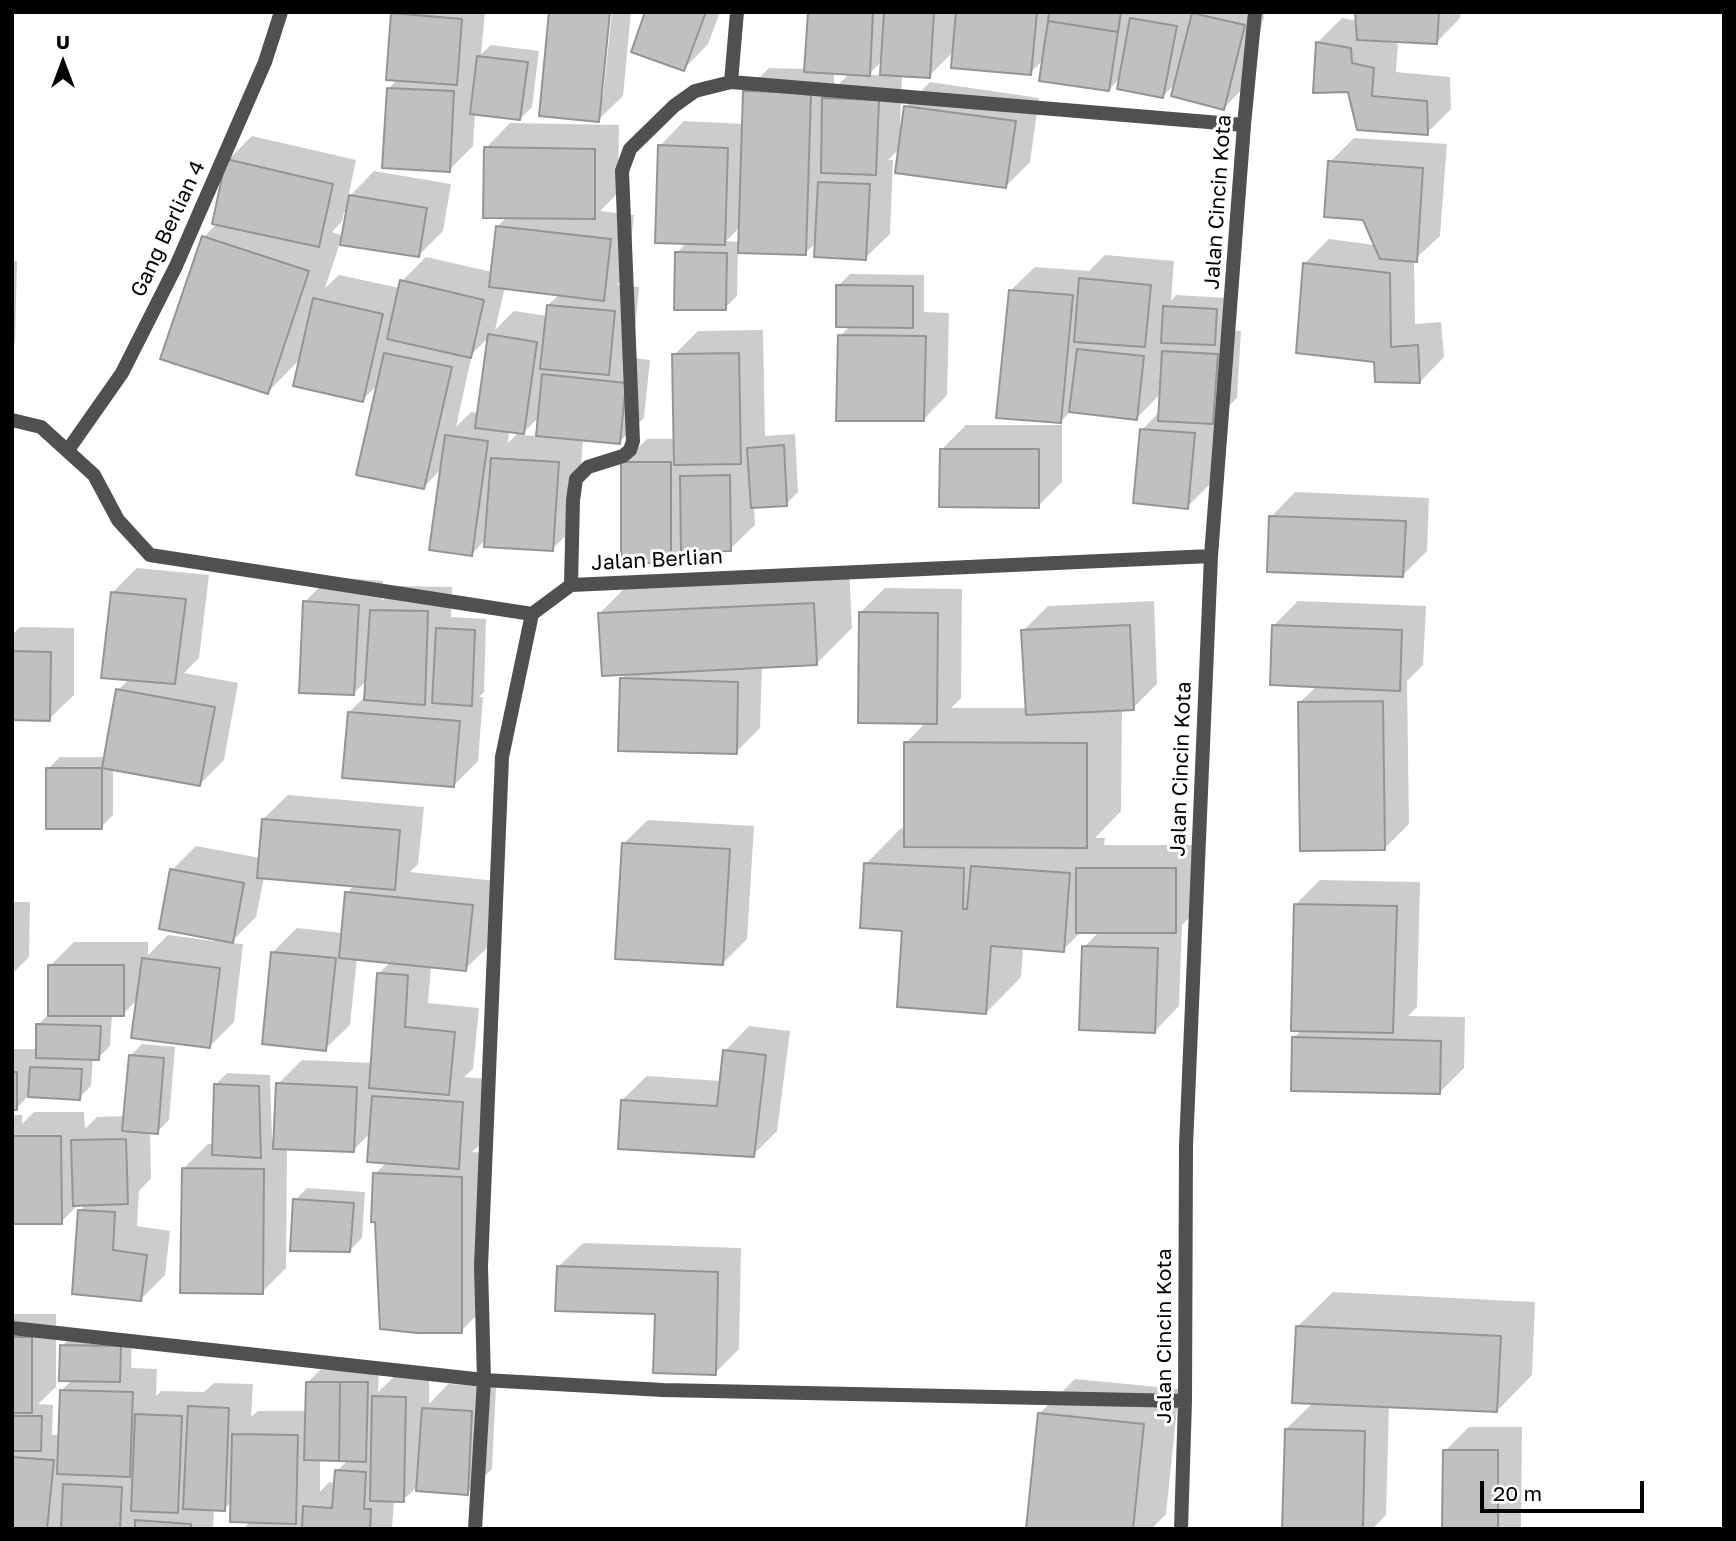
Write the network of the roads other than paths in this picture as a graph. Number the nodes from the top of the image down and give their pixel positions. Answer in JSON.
{"nodes":[{"id":1,"x":281,"y":12,"type":"edge"},
{"id":2,"x":737,"y":12,"type":"edge"},
{"id":3,"x":1255,"y":12,"type":"edge"},
{"id":4,"x":731,"y":82,"type":"junction"},
{"id":5,"x":1244,"y":125,"type":"junction"},
{"id":6,"x":12,"y":419,"type":"edge"},
{"id":7,"x":68,"y":450,"type":"junction"},
{"id":8,"x":1211,"y":556,"type":"junction"},
{"id":9,"x":571,"y":585,"type":"junction"},
{"id":10,"x":532,"y":614,"type":"junction"},
{"id":11,"x":12,"y":1328,"type":"edge"},
{"id":12,"x":484,"y":1380,"type":"junction"},
{"id":13,"x":1185,"y":1401,"type":"junction"},
{"id":14,"x":475,"y":1529,"type":"edge"},
{"id":15,"x":1181,"y":1529,"type":"edge"}],
"edges":[{"from":1,"to":7,"type":"street","name":"Gang Berlian 4"},
{"from":2,"to":4,"type":"street"},
{"from":3,"to":5,"type":"street","name":"Jalan Cincin Kota"},
{"from":4,"to":5,"type":"street"},
{"from":4,"to":9,"type":"street"},
{"from":5,"to":8,"type":"street","name":"Jalan Cincin Kota"},
{"from":6,"to":7,"type":"street"},
{"from":7,"to":10,"type":"street"},
{"from":8,"to":9,"type":"street","name":"Jalan Berlian"},
{"from":8,"to":13,"type":"street","name":"Jalan Cincin Kota"},
{"from":9,"to":10,"type":"street","name":"Jalan Berlian"},
{"from":10,"to":12,"type":"street"},
{"from":11,"to":12,"type":"street"},
{"from":12,"to":13,"type":"street"},
{"from":12,"to":14,"type":"street"},
{"from":13,"to":15,"type":"street","name":"Jalan Cincin Kota"}]}
